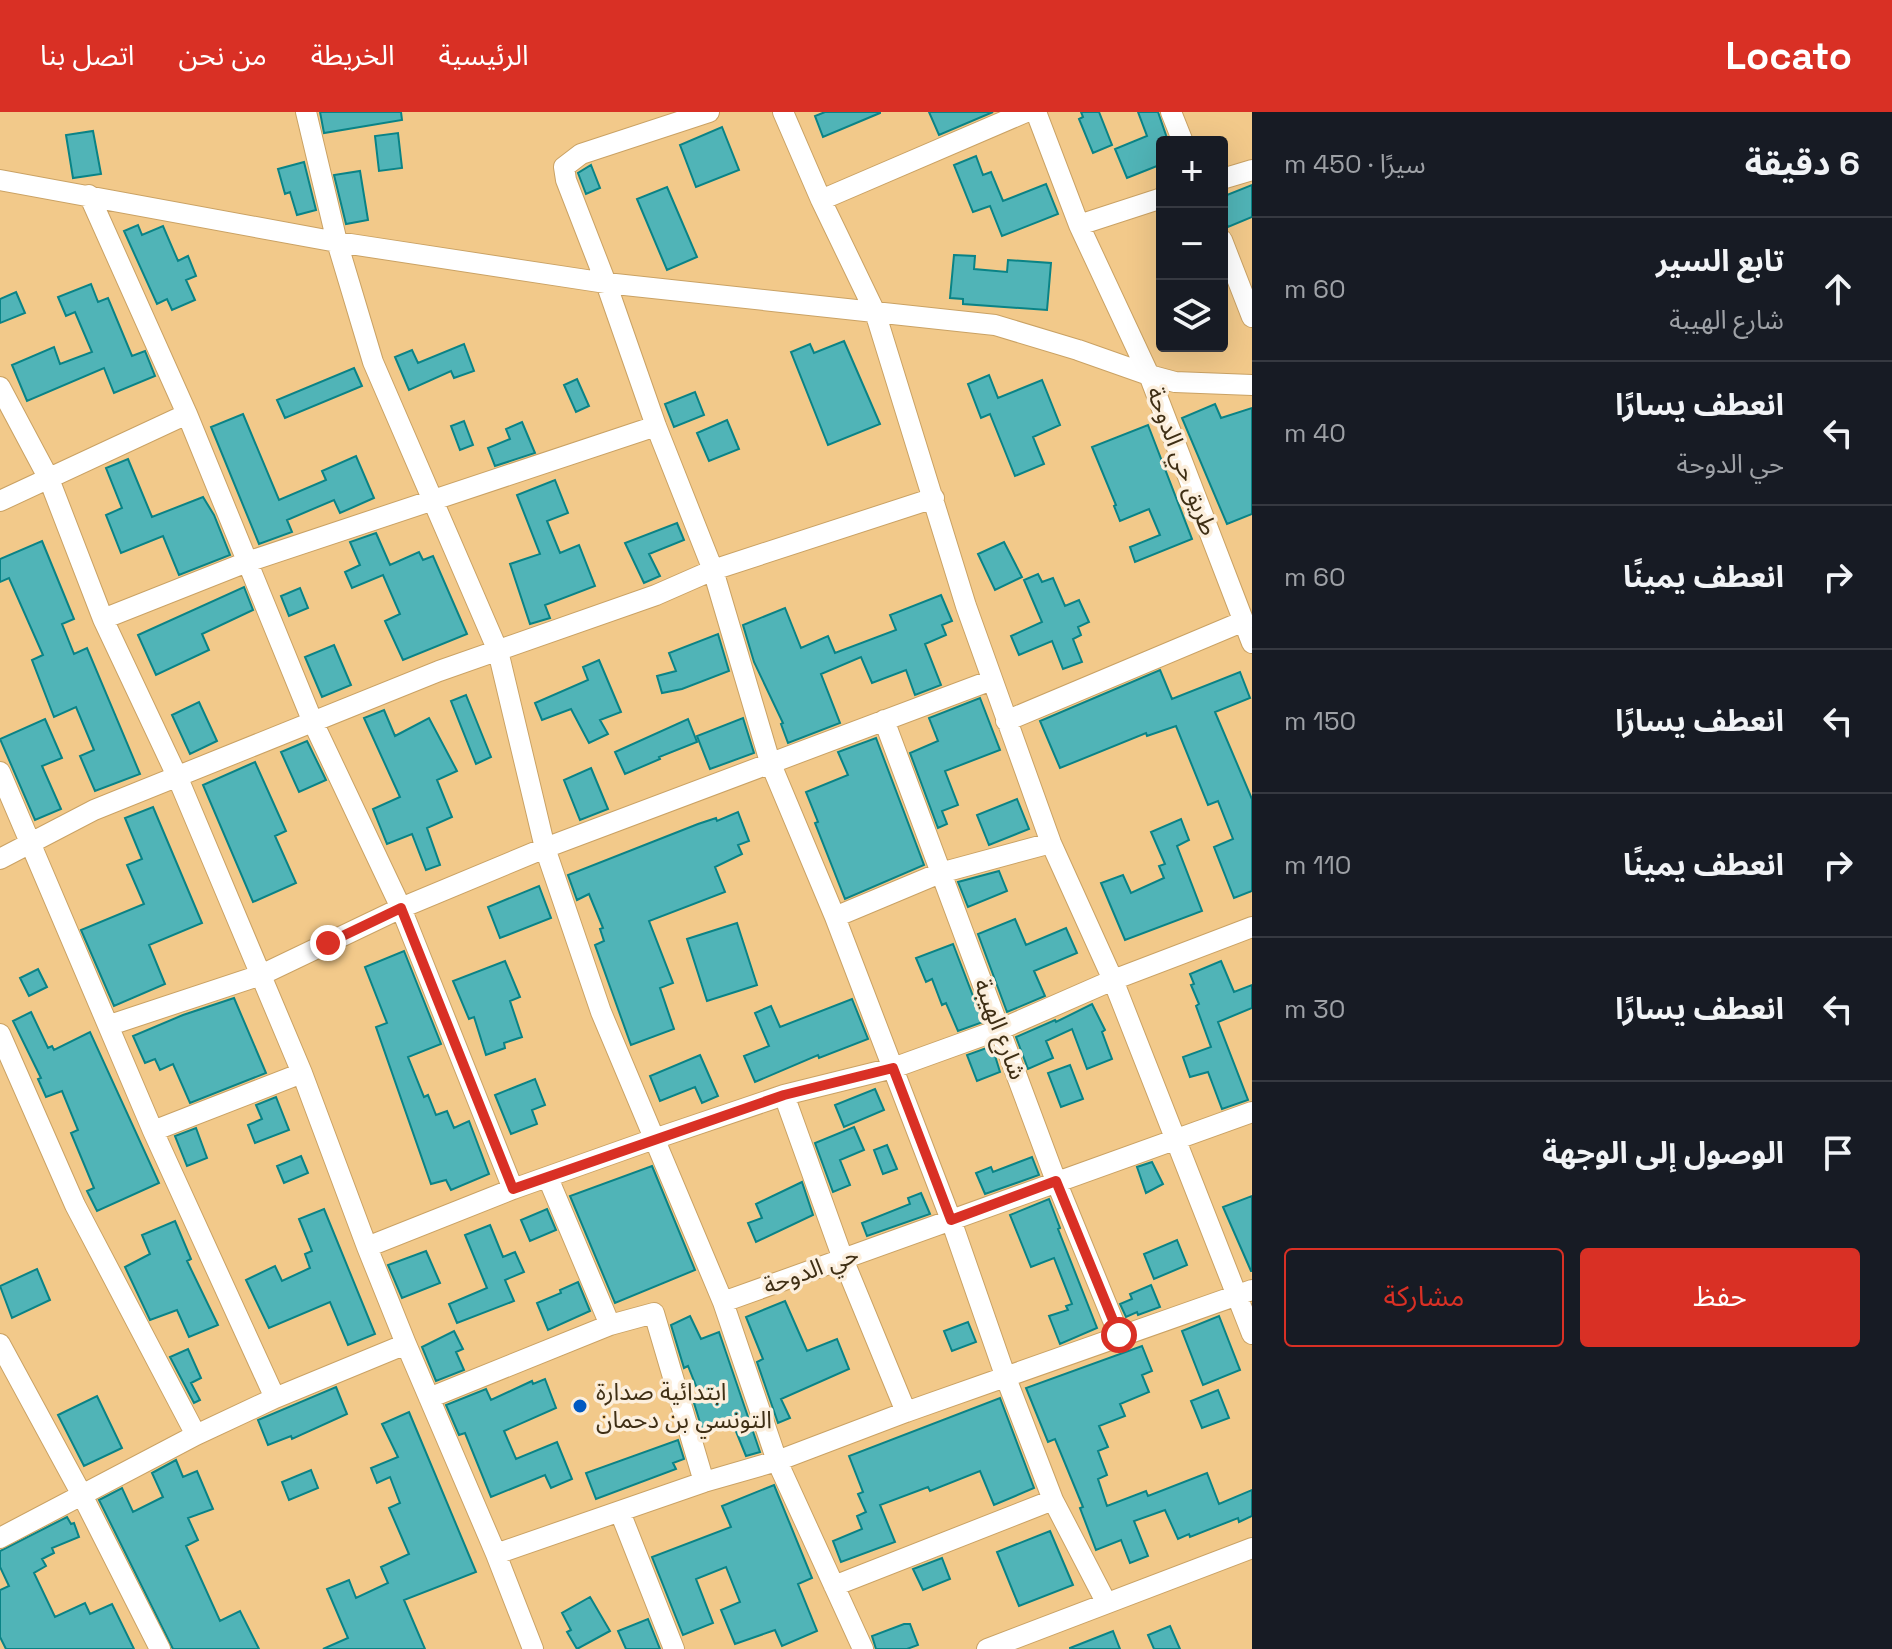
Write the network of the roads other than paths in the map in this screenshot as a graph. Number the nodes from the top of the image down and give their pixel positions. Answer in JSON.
{"nodes":[{"id":1,"x":306,"y":112,"type":"edge"},
{"id":2,"x":709,"y":112,"type":"edge"},
{"id":3,"x":783,"y":112,"type":"edge"},
{"id":4,"x":1026,"y":112,"type":"edge"},
{"id":5,"x":1036,"y":112,"type":"edge"},
{"id":6,"x":1171,"y":112,"type":"edge"},
{"id":7,"x":1181,"y":136,"type":"edge"},
{"id":8,"x":1252,"y":170,"type":"edge"},
{"id":9,"x":1228,"y":177,"type":"edge"},
{"id":10,"x":0,"y":180,"type":"edge"},
{"id":11,"x":89,"y":195,"type":"junction"},
{"id":12,"x":821,"y":200,"type":"junction"},
{"id":13,"x":1156,"y":200,"type":"edge"},
{"id":14,"x":1079,"y":225,"type":"junction"},
{"id":15,"x":337,"y":242,"type":"junction"},
{"id":16,"x":1228,"y":255,"type":"edge"},
{"id":17,"x":606,"y":283,"type":"junction"},
{"id":18,"x":875,"y":312,"type":"junction"},
{"id":19,"x":1252,"y":317,"type":"edge"},
{"id":20,"x":1149,"y":375,"type":"junction"},
{"id":21,"x":1252,"y":385,"type":"edge"},
{"id":22,"x":0,"y":387,"type":"edge"},
{"id":23,"x":187,"y":414,"type":"junction"},
{"id":24,"x":656,"y":426,"type":"junction"},
{"id":25,"x":49,"y":479,"type":"junction"},
{"id":26,"x":934,"y":498,"type":"junction"},
{"id":27,"x":433,"y":500,"type":"junction"},
{"id":28,"x":0,"y":501,"type":"edge"},
{"id":29,"x":247,"y":562,"type":"junction"},
{"id":30,"x":713,"y":570,"type":"junction"},
{"id":31,"x":103,"y":619,"type":"junction"},
{"id":32,"x":1244,"y":621,"type":"junction"},
{"id":33,"x":1252,"y":643,"type":"edge"},
{"id":34,"x":498,"y":651,"type":"junction"},
{"id":35,"x":992,"y":680,"type":"junction"},
{"id":36,"x":312,"y":720,"type":"junction"},
{"id":37,"x":884,"y":720,"type":"junction"},
{"id":38,"x":1006,"y":721,"type":"junction"},
{"id":39,"x":770,"y":762,"type":"junction"},
{"id":40,"x":0,"y":772,"type":"edge"},
{"id":41,"x":177,"y":776,"type":"junction"},
{"id":42,"x":30,"y":843,"type":"junction"},
{"id":43,"x":1051,"y":843,"type":"junction"},
{"id":44,"x":545,"y":848,"type":"junction"},
{"id":45,"x":0,"y":859,"type":"edge"},
{"id":46,"x":940,"y":873,"type":"junction"},
{"id":47,"x":401,"y":908,"type":"junction"},
{"id":48,"x":835,"y":917,"type":"junction"},
{"id":49,"x":1252,"y":927,"type":"edge"},
{"id":50,"x":261,"y":975,"type":"junction"},
{"id":51,"x":1113,"y":980,"type":"junction"},
{"id":52,"x":110,"y":1025,"type":"junction"},
{"id":53,"x":1001,"y":1029,"type":"junction"},
{"id":54,"x":0,"y":1034,"type":"edge"},
{"id":55,"x":893,"y":1068,"type":"junction"},
{"id":56,"x":302,"y":1073,"type":"junction"},
{"id":57,"x":784,"y":1095,"type":"junction"},
{"id":58,"x":1252,"y":1112,"type":"edge"},
{"id":59,"x":153,"y":1131,"type":"junction"},
{"id":60,"x":654,"y":1139,"type":"junction"},
{"id":61,"x":1174,"y":1141,"type":"junction"},
{"id":62,"x":548,"y":1178,"type":"junction"},
{"id":63,"x":1056,"y":1181,"type":"junction"},
{"id":64,"x":513,"y":1189,"type":"junction"},
{"id":65,"x":951,"y":1220,"type":"junction"},
{"id":66,"x":367,"y":1247,"type":"junction"},
{"id":67,"x":843,"y":1259,"type":"junction"},
{"id":68,"x":1245,"y":1292,"type":"edge"},
{"id":69,"x":723,"y":1302,"type":"junction"},
{"id":70,"x":610,"y":1325,"type":"junction"},
{"id":71,"x":1252,"y":1334,"type":"edge"},
{"id":72,"x":1119,"y":1335,"type":"junction"},
{"id":73,"x":0,"y":1344,"type":"edge"},
{"id":74,"x":406,"y":1344,"type":"junction"},
{"id":75,"x":1006,"y":1378,"type":"junction"},
{"id":76,"x":275,"y":1398,"type":"junction"},
{"id":77,"x":429,"y":1398,"type":"junction"},
{"id":78,"x":906,"y":1412,"type":"junction"},
{"id":79,"x":196,"y":1435,"type":"junction"},
{"id":80,"x":777,"y":1461,"type":"junction"},
{"id":81,"x":704,"y":1482,"type":"junction"},
{"id":82,"x":82,"y":1495,"type":"junction"},
{"id":83,"x":1053,"y":1500,"type":"junction"},
{"id":84,"x":620,"y":1512,"type":"junction"},
{"id":85,"x":0,"y":1538,"type":"edge"},
{"id":86,"x":1252,"y":1548,"type":"edge"},
{"id":87,"x":496,"y":1554,"type":"junction"},
{"id":88,"x":834,"y":1586,"type":"junction"},
{"id":89,"x":1106,"y":1602,"type":"junction"},
{"id":90,"x":160,"y":1649,"type":"edge"},
{"id":91,"x":533,"y":1649,"type":"edge"},
{"id":92,"x":674,"y":1649,"type":"edge"},
{"id":93,"x":863,"y":1649,"type":"edge"},
{"id":94,"x":987,"y":1649,"type":"edge"}],
"edges":[{"from":1,"to":15,"type":"street"},
{"from":2,"to":17,"type":"street"},
{"from":3,"to":12,"type":"street"},
{"from":4,"to":12,"type":"street"},
{"from":5,"to":14,"type":"street"},
{"from":6,"to":7,"type":"street"},
{"from":8,"to":9,"type":"street"},
{"from":10,"to":11,"type":"street"},
{"from":11,"to":15,"type":"street"},
{"from":11,"to":23,"type":"street"},
{"from":12,"to":18,"type":"street"},
{"from":13,"to":14,"type":"street"},
{"from":14,"to":20,"type":"street"},
{"from":15,"to":17,"type":"street"},
{"from":15,"to":27,"type":"street"},
{"from":16,"to":19,"type":"street"},
{"from":17,"to":18,"type":"street"},
{"from":17,"to":24,"type":"street"},
{"from":18,"to":20,"type":"street"},
{"from":18,"to":26,"type":"street"},
{"from":20,"to":21,"type":"street","name":"طريق حي الدوحة"},
{"from":20,"to":32,"type":"street","name":"طريق حي الدوحة"},
{"from":22,"to":25,"type":"street"},
{"from":23,"to":25,"type":"street"},
{"from":23,"to":29,"type":"street"},
{"from":24,"to":27,"type":"street"},
{"from":24,"to":30,"type":"street"},
{"from":25,"to":28,"type":"street"},
{"from":25,"to":31,"type":"street"},
{"from":26,"to":30,"type":"street"},
{"from":26,"to":35,"type":"street"},
{"from":27,"to":29,"type":"street"},
{"from":27,"to":34,"type":"street"},
{"from":29,"to":31,"type":"street"},
{"from":29,"to":36,"type":"street"},
{"from":30,"to":34,"type":"street"},
{"from":30,"to":39,"type":"street"},
{"from":31,"to":41,"type":"street"},
{"from":32,"to":33,"type":"street","name":"طريق حي الدوحة"},
{"from":32,"to":38,"type":"street"},
{"from":34,"to":36,"type":"street"},
{"from":34,"to":44,"type":"street"},
{"from":35,"to":37,"type":"street"},
{"from":35,"to":38,"type":"street"},
{"from":36,"to":41,"type":"street"},
{"from":36,"to":47,"type":"street"},
{"from":37,"to":39,"type":"street"},
{"from":37,"to":46,"type":"street","name":"شارع الهيبة"},
{"from":38,"to":43,"type":"street"},
{"from":39,"to":44,"type":"street"},
{"from":39,"to":48,"type":"street"},
{"from":40,"to":42,"type":"street"},
{"from":41,"to":42,"type":"street"},
{"from":41,"to":50,"type":"street"},
{"from":42,"to":45,"type":"street"},
{"from":42,"to":52,"type":"street"},
{"from":43,"to":46,"type":"street"},
{"from":43,"to":51,"type":"street"},
{"from":44,"to":47,"type":"street"},
{"from":44,"to":60,"type":"street"},
{"from":46,"to":48,"type":"street"},
{"from":46,"to":53,"type":"street","name":"شارع الهيبة"},
{"from":47,"to":50,"type":"street"},
{"from":47,"to":64,"type":"street"},
{"from":48,"to":55,"type":"street"},
{"from":49,"to":51,"type":"street"},
{"from":50,"to":52,"type":"street"},
{"from":50,"to":56,"type":"street"},
{"from":51,"to":53,"type":"street"},
{"from":51,"to":61,"type":"street"},
{"from":52,"to":59,"type":"street"},
{"from":53,"to":55,"type":"street"},
{"from":53,"to":63,"type":"street","name":"شارع الهيبة"},
{"from":54,"to":79,"type":"street"},
{"from":55,"to":57,"type":"street"},
{"from":55,"to":65,"type":"street"},
{"from":56,"to":59,"type":"street"},
{"from":56,"to":66,"type":"street"},
{"from":57,"to":60,"type":"street"},
{"from":57,"to":67,"type":"street"},
{"from":58,"to":61,"type":"street","name":"حي الدوحة"},
{"from":59,"to":76,"type":"street"},
{"from":60,"to":62,"type":"street"},
{"from":60,"to":69,"type":"street"},
{"from":61,"to":63,"type":"street","name":"حي الدوحة"},
{"from":61,"to":68,"type":"street"},
{"from":62,"to":64,"type":"street"},
{"from":62,"to":70,"type":"street"},
{"from":63,"to":65,"type":"street","name":"حي الدوحة"},
{"from":63,"to":72,"type":"street","name":"شارع الهيبة"},
{"from":64,"to":66,"type":"street"},
{"from":65,"to":67,"type":"street","name":"حي الدوحة"},
{"from":65,"to":75,"type":"street"},
{"from":66,"to":74,"type":"street"},
{"from":67,"to":69,"type":"street","name":"حي الدوحة"},
{"from":67,"to":78,"type":"street"},
{"from":68,"to":71,"type":"street"},
{"from":68,"to":72,"type":"street"},
{"from":69,"to":80,"type":"street"},
{"from":70,"to":77,"type":"street"},
{"from":70,"to":81,"type":"street"},
{"from":72,"to":75,"type":"street"},
{"from":73,"to":82,"type":"street"},
{"from":74,"to":76,"type":"street"},
{"from":74,"to":77,"type":"street"},
{"from":75,"to":78,"type":"street"},
{"from":75,"to":83,"type":"street"},
{"from":76,"to":79,"type":"street"},
{"from":77,"to":87,"type":"street"},
{"from":78,"to":80,"type":"street"},
{"from":79,"to":82,"type":"street"},
{"from":80,"to":81,"type":"street"},
{"from":80,"to":88,"type":"street"},
{"from":81,"to":84,"type":"street"},
{"from":82,"to":85,"type":"street"},
{"from":82,"to":90,"type":"street"},
{"from":83,"to":88,"type":"street"},
{"from":83,"to":89,"type":"street"},
{"from":84,"to":87,"type":"street"},
{"from":84,"to":92,"type":"street"},
{"from":86,"to":89,"type":"street"},
{"from":87,"to":91,"type":"street"},
{"from":88,"to":93,"type":"street"},
{"from":89,"to":94,"type":"street"}]}
